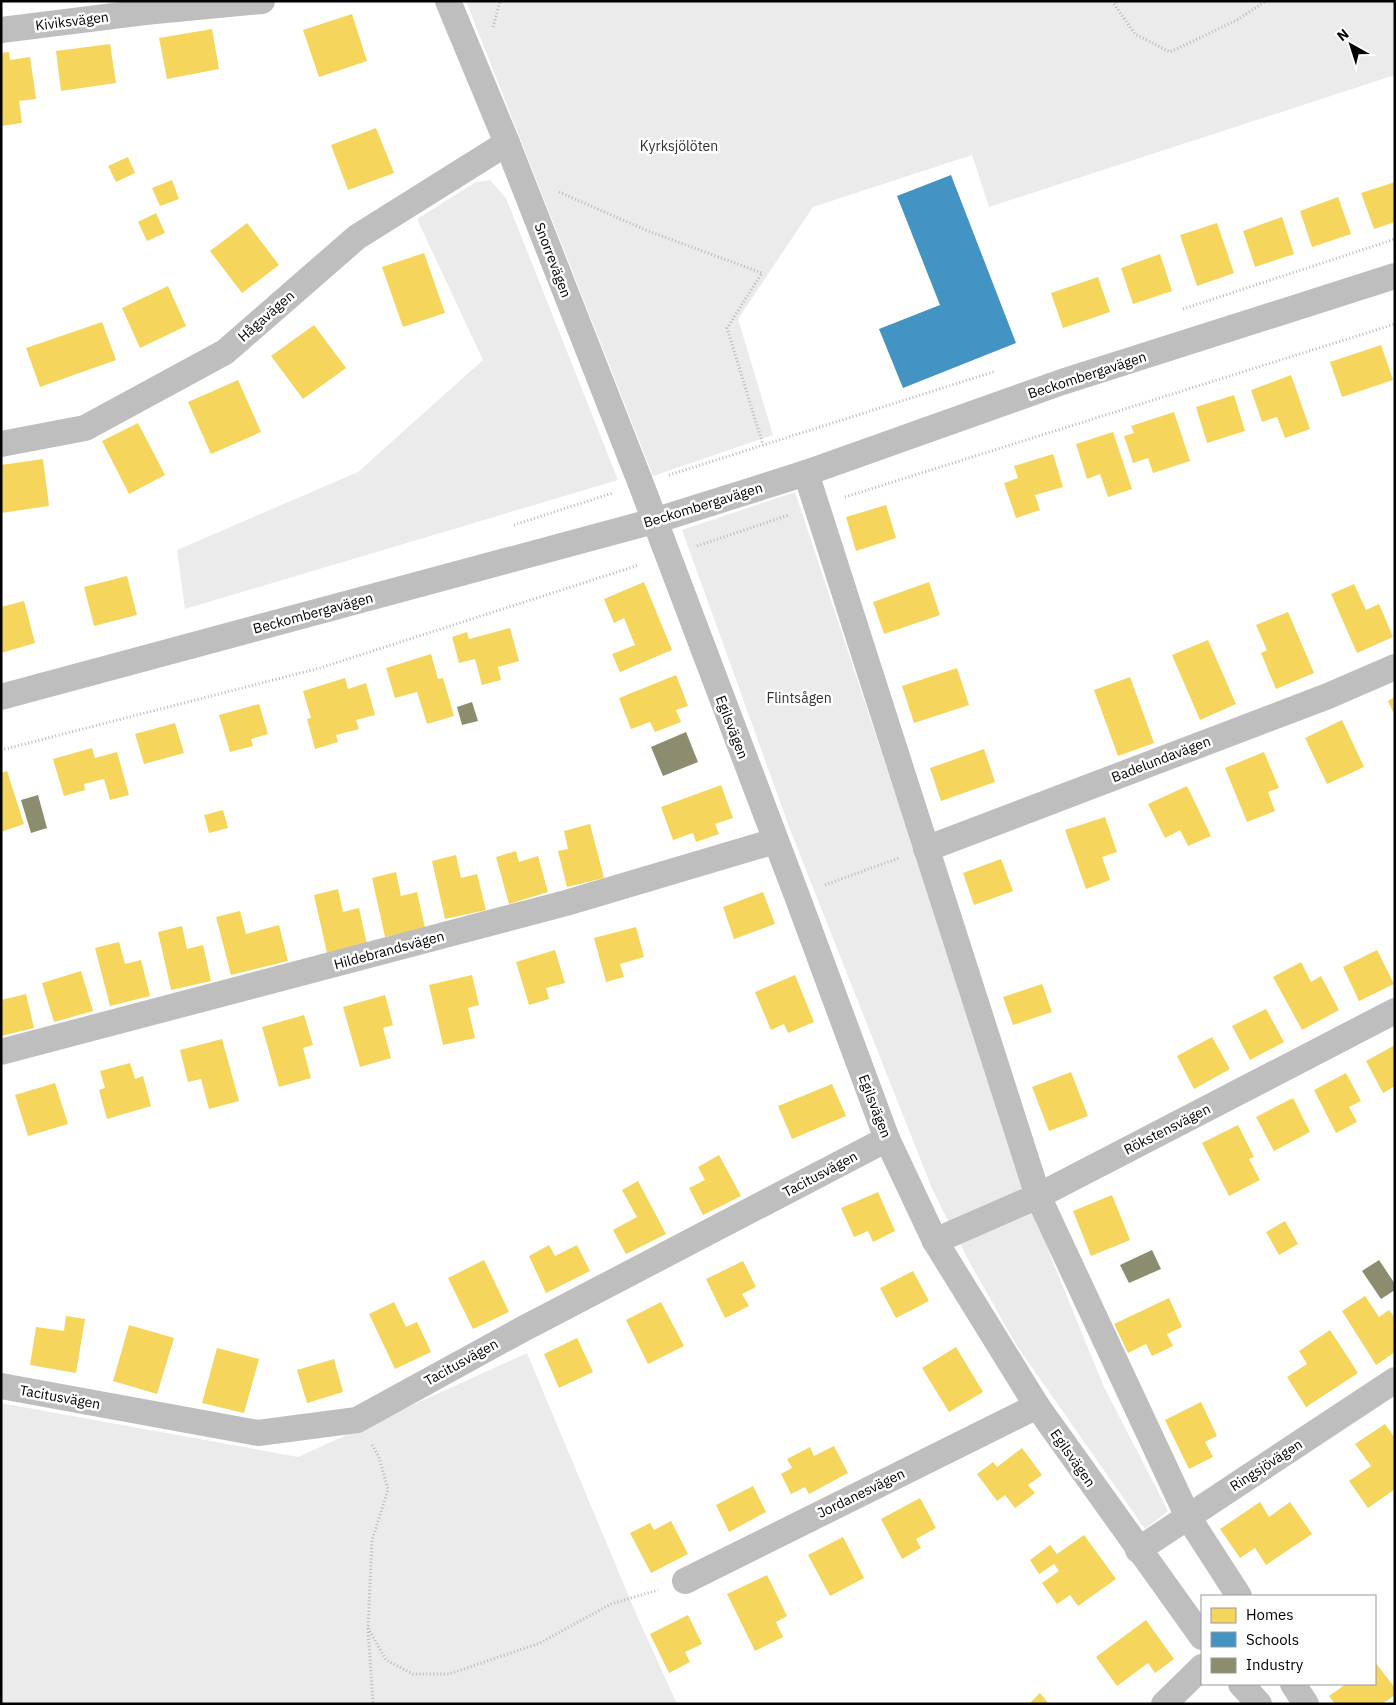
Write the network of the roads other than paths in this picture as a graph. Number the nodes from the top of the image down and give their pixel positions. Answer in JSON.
{"nodes":[{"id":1,"x":262,"y":1,"type":"edge"},
{"id":2,"x":448,"y":1,"type":"edge"},
{"id":3,"x":1,"y":30,"type":"edge"},
{"id":4,"x":507,"y":143,"type":"junction"},
{"id":5,"x":1395,"y":276,"type":"edge"},
{"id":6,"x":1,"y":444,"type":"edge"},
{"id":7,"x":806,"y":473,"type":"junction"},
{"id":8,"x":654,"y":520,"type":"junction"},
{"id":9,"x":1395,"y":667,"type":"edge"},
{"id":10,"x":1,"y":697,"type":"edge"},
{"id":11,"x":775,"y":840,"type":"junction"},
{"id":12,"x":926,"y":849,"type":"junction"},
{"id":13,"x":1395,"y":1011,"type":"edge"},
{"id":14,"x":1,"y":1052,"type":"edge"},
{"id":15,"x":886,"y":1139,"type":"junction"},
{"id":16,"x":1038,"y":1196,"type":"junction"},
{"id":17,"x":936,"y":1241,"type":"junction"},
{"id":18,"x":1395,"y":1380,"type":"edge"},
{"id":19,"x":1,"y":1386,"type":"edge"},
{"id":20,"x":1037,"y":1406,"type":"junction"},
{"id":21,"x":1188,"y":1517,"type":"junction"},
{"id":22,"x":1138,"y":1550,"type":"junction"},
{"id":23,"x":685,"y":1581,"type":"road end"},
{"id":24,"x":1237,"y":1595,"type":"edge"},
{"id":25,"x":1201,"y":1636,"type":"edge"},
{"id":26,"x":1201,"y":1669,"type":"edge"},
{"id":27,"x":1242,"y":1685,"type":"edge"},
{"id":28,"x":1294,"y":1685,"type":"edge"},
{"id":29,"x":1164,"y":1704,"type":"edge"},
{"id":30,"x":1259,"y":1704,"type":"edge"},
{"id":31,"x":1306,"y":1704,"type":"edge"}],
"edges":[{"from":1,"to":3,"type":"street","name":"Kiviksvägen"},
{"from":2,"to":4,"type":"street","name":"Snorrevägen"},
{"from":4,"to":6,"type":"street","name":"Hågavägen"},
{"from":4,"to":8,"type":"street","name":"Snorrevägen"},
{"from":5,"to":7,"type":"street","name":"Beckombergavägen"},
{"from":7,"to":8,"type":"street","name":"Beckombergavägen"},
{"from":7,"to":12,"type":"street"},
{"from":8,"to":10,"type":"street","name":"Beckombergavägen"},
{"from":8,"to":11,"type":"street","name":"Egilsvägen"},
{"from":9,"to":12,"type":"street","name":"Badelundavägen"},
{"from":11,"to":14,"type":"street","name":"Hildebrandsvägen"},
{"from":11,"to":15,"type":"street","name":"Egilsvägen"},
{"from":12,"to":16,"type":"street"},
{"from":13,"to":16,"type":"street","name":"Rökstensvägen"},
{"from":15,"to":17,"type":"street","name":"Egilsvägen"},
{"from":15,"to":19,"type":"street","name":"Tacitusvägen"},
{"from":16,"to":17,"type":"street","name":"Rökstensvägen"},
{"from":16,"to":21,"type":"street"},
{"from":17,"to":20,"type":"street","name":"Egilsvägen"},
{"from":18,"to":21,"type":"street","name":"Ringsjövägen"},
{"from":20,"to":22,"type":"street","name":"Egilsvägen"},
{"from":20,"to":23,"type":"street","name":"Jordanesvägen"},
{"from":21,"to":22,"type":"street","name":"Ringsjövägen"},
{"from":21,"to":24,"type":"street"},
{"from":22,"to":25,"type":"street","name":"Egilsvägen"},
{"from":26,"to":29,"type":"street"},
{"from":27,"to":30,"type":"street"},
{"from":28,"to":31,"type":"street"}]}
